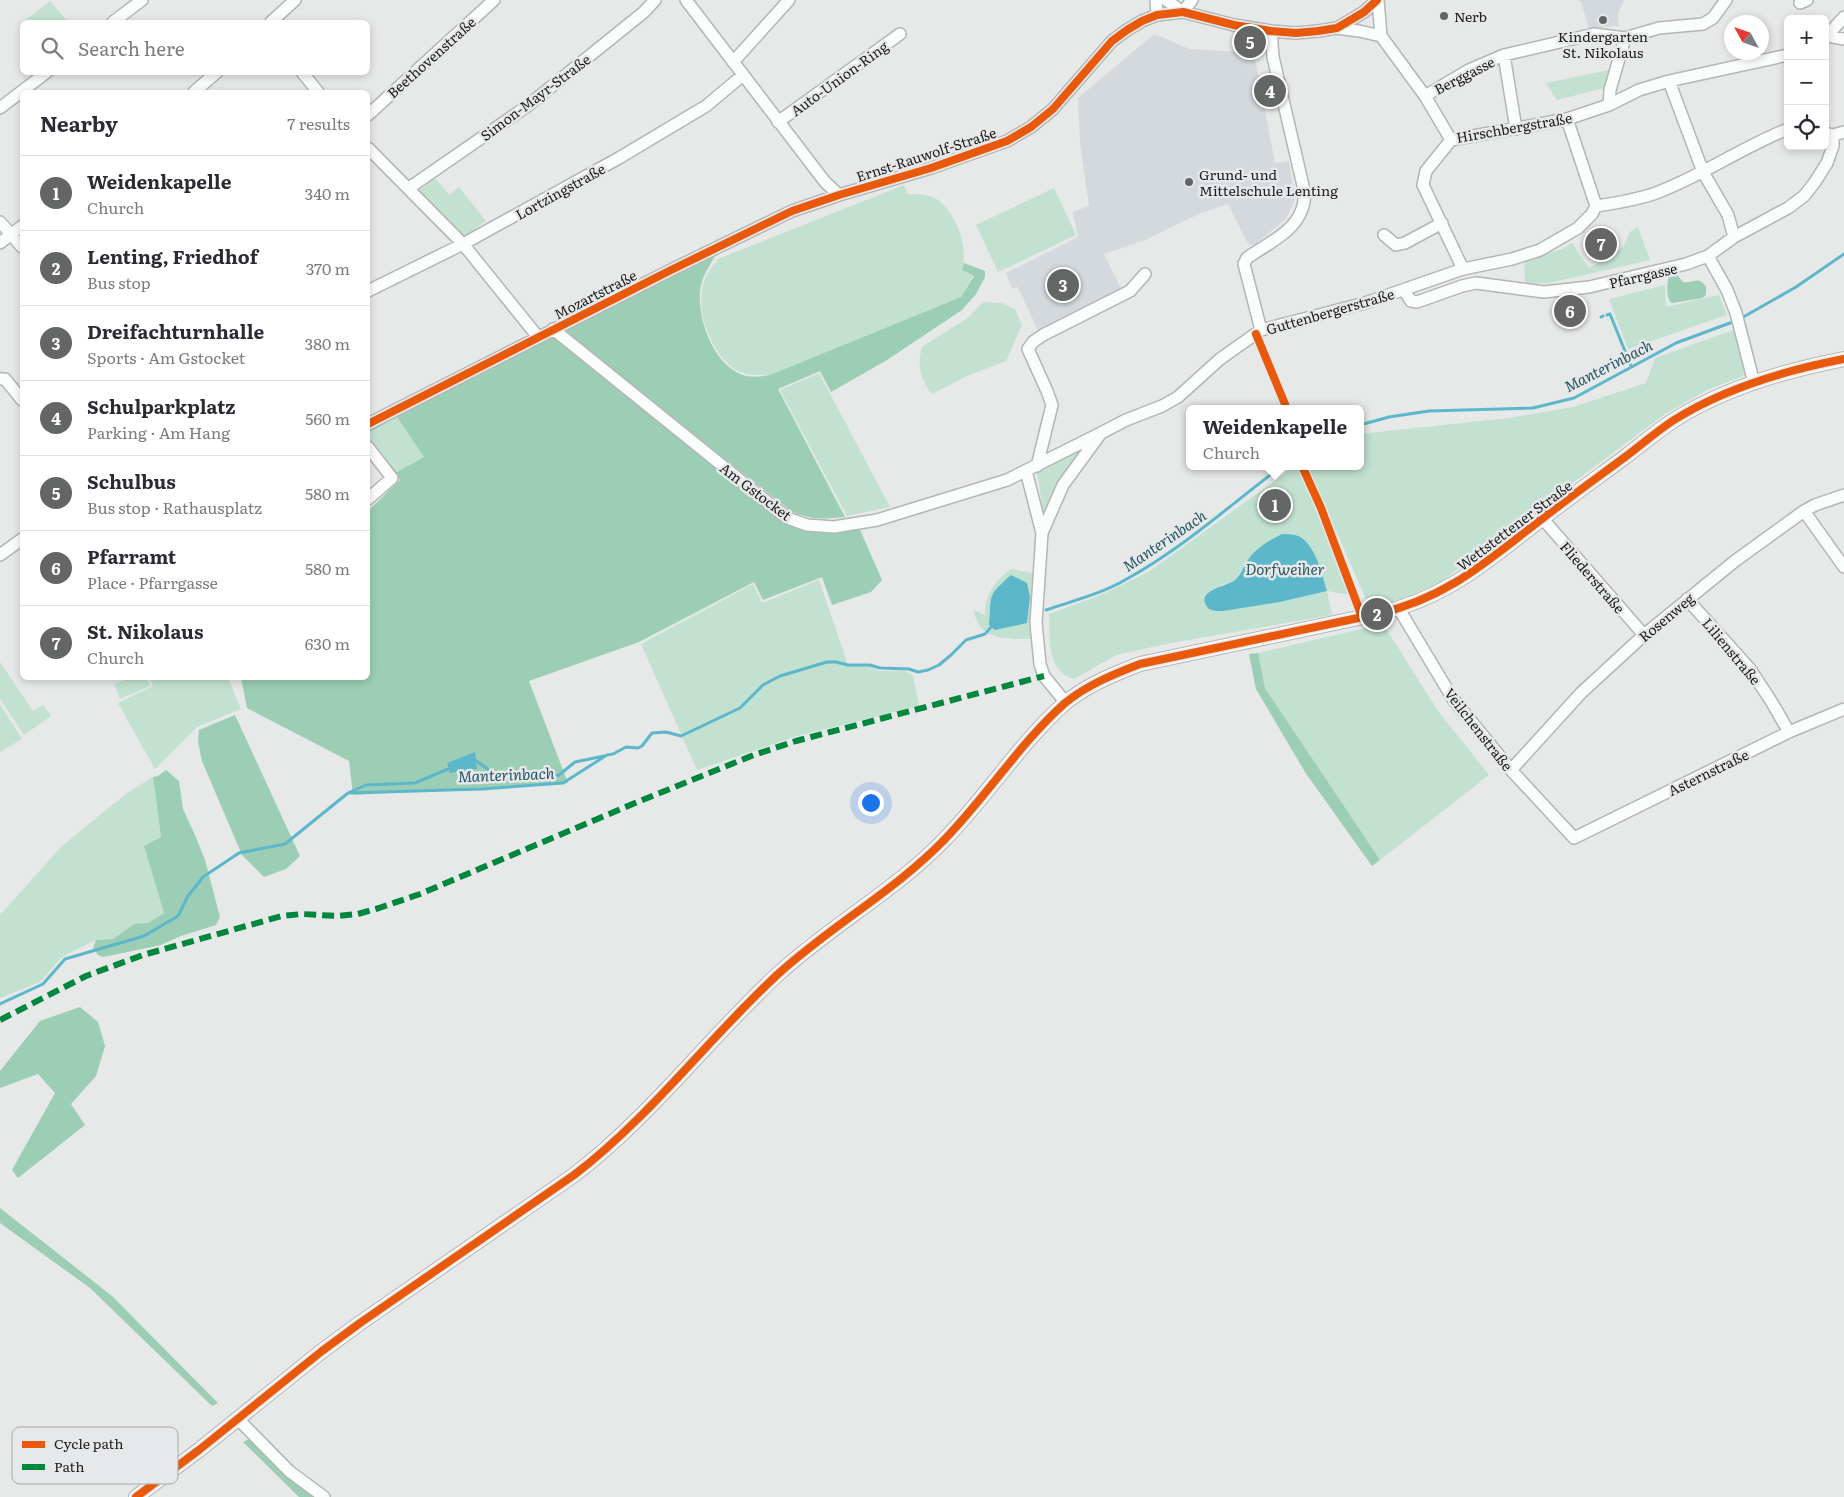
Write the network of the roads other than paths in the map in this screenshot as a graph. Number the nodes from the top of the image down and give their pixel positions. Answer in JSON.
{"nodes":[{"id":1,"x":142,"y":0,"type":"edge"},
{"id":2,"x":295,"y":0,"type":"edge"},
{"id":3,"x":494,"y":0,"type":"edge"},
{"id":4,"x":655,"y":0,"type":"edge"},
{"id":5,"x":686,"y":0,"type":"edge"},
{"id":6,"x":789,"y":0,"type":"edge"},
{"id":7,"x":1156,"y":0,"type":"edge"},
{"id":8,"x":1166,"y":0,"type":"edge"},
{"id":9,"x":1192,"y":0,"type":"edge"},
{"id":10,"x":1378,"y":0,"type":"edge"},
{"id":11,"x":1726,"y":0,"type":"edge"},
{"id":12,"x":1183,"y":12,"type":"junction"},
{"id":13,"x":1157,"y":15,"type":"junction"},
{"id":14,"x":1844,"y":17,"type":"edge"},
{"id":15,"x":115,"y":20,"type":"edge"},
{"id":16,"x":274,"y":20,"type":"edge"},
{"id":17,"x":1337,"y":28,"type":"junction"},
{"id":18,"x":1271,"y":31,"type":"junction"},
{"id":19,"x":900,"y":34,"type":"dead end"},
{"id":20,"x":1829,"y":34,"type":"edge"},
{"id":21,"x":1381,"y":36,"type":"junction"},
{"id":22,"x":1829,"y":37,"type":"edge"},
{"id":23,"x":1625,"y":38,"type":"junction"},
{"id":24,"x":1844,"y":39,"type":"edge"},
{"id":25,"x":1504,"y":55,"type":"junction"},
{"id":26,"x":1784,"y":56,"type":"edge"},
{"id":27,"x":733,"y":62,"type":"junction"},
{"id":28,"x":43,"y":75,"type":"edge"},
{"id":29,"x":214,"y":75,"type":"edge"},
{"id":30,"x":304,"y":75,"type":"edge"},
{"id":31,"x":743,"y":75,"type":"junction"},
{"id":32,"x":1669,"y":81,"type":"junction"},
{"id":33,"x":24,"y":90,"type":"edge"},
{"id":34,"x":196,"y":90,"type":"edge"},
{"id":35,"x":316,"y":90,"type":"edge"},
{"id":36,"x":20,"y":93,"type":"edge"},
{"id":37,"x":1425,"y":96,"type":"junction"},
{"id":38,"x":1609,"y":105,"type":"junction"},
{"id":39,"x":0,"y":108,"type":"edge"},
{"id":40,"x":370,"y":113,"type":"edge"},
{"id":41,"x":1566,"y":120,"type":"junction"},
{"id":42,"x":778,"y":122,"type":"junction"},
{"id":43,"x":1516,"y":129,"type":"junction"},
{"id":44,"x":1784,"y":131,"type":"edge"},
{"id":45,"x":1834,"y":133,"type":"edge"},
{"id":46,"x":1451,"y":140,"type":"junction"},
{"id":47,"x":370,"y":150,"type":"edge"},
{"id":48,"x":1703,"y":172,"type":"junction"},
{"id":49,"x":409,"y":188,"type":"junction"},
{"id":50,"x":839,"y":196,"type":"junction"},
{"id":51,"x":1596,"y":206,"type":"junction"},
{"id":52,"x":0,"y":222,"type":"edge"},
{"id":53,"x":1442,"y":223,"type":"junction"},
{"id":54,"x":20,"y":228,"type":"edge"},
{"id":55,"x":12,"y":235,"type":"junction"},
{"id":56,"x":1384,"y":235,"type":"dead end"},
{"id":57,"x":1734,"y":237,"type":"junction"},
{"id":58,"x":0,"y":243,"type":"edge"},
{"id":59,"x":463,"y":244,"type":"junction"},
{"id":60,"x":20,"y":245,"type":"edge"},
{"id":61,"x":1708,"y":256,"type":"junction"},
{"id":62,"x":1463,"y":268,"type":"junction"},
{"id":63,"x":1145,"y":274,"type":"dead end"},
{"id":64,"x":370,"y":290,"type":"edge"},
{"id":65,"x":1404,"y":290,"type":"junction"},
{"id":66,"x":553,"y":329,"type":"junction"},
{"id":67,"x":1261,"y":330,"type":"junction"},
{"id":68,"x":538,"y":337,"type":"junction"},
{"id":69,"x":1844,"y":359,"type":"edge"},
{"id":70,"x":0,"y":378,"type":"edge"},
{"id":71,"x":1754,"y":383,"type":"junction"},
{"id":72,"x":20,"y":398,"type":"edge"},
{"id":73,"x":370,"y":423,"type":"edge"},
{"id":74,"x":1101,"y":433,"type":"junction"},
{"id":75,"x":370,"y":450,"type":"edge"},
{"id":76,"x":1031,"y":469,"type":"junction"},
{"id":77,"x":1844,"y":495,"type":"edge"},
{"id":78,"x":370,"y":497,"type":"edge"},
{"id":79,"x":1804,"y":511,"type":"junction"},
{"id":80,"x":1542,"y":518,"type":"junction"},
{"id":81,"x":1042,"y":533,"type":"junction"},
{"id":82,"x":0,"y":539,"type":"edge"},
{"id":83,"x":20,"y":540,"type":"edge"},
{"id":84,"x":4,"y":552,"type":"edge"},
{"id":85,"x":1844,"y":567,"type":"edge"},
{"id":86,"x":1687,"y":599,"type":"junction"},
{"id":87,"x":1399,"y":609,"type":"junction"},
{"id":88,"x":1644,"y":635,"type":"junction"},
{"id":89,"x":1066,"y":703,"type":"junction"},
{"id":90,"x":1844,"y":709,"type":"edge"},
{"id":91,"x":1789,"y":732,"type":"junction"},
{"id":92,"x":1511,"y":770,"type":"junction"},
{"id":93,"x":1574,"y":838,"type":"joint"},
{"id":94,"x":238,"y":1419,"type":"junction"},
{"id":95,"x":178,"y":1466,"type":"edge"},
{"id":96,"x":153,"y":1484,"type":"edge"},
{"id":97,"x":136,"y":1497,"type":"edge"},
{"id":98,"x":324,"y":1497,"type":"edge"}],
"edges":[{"from":1,"to":15,"type":"street"},
{"from":2,"to":16,"type":"street"},
{"from":3,"to":40,"type":"street","name":"Beethovenstraße"},
{"from":4,"to":49,"type":"street","name":"Simon-Mayr-Straße"},
{"from":5,"to":27,"type":"street","name":"Auto-Union-Ring"},
{"from":6,"to":27,"type":"street"},
{"from":7,"to":13,"type":"street"},
{"from":8,"to":12,"type":"street"},
{"from":9,"to":12,"type":"street"},
{"from":10,"to":17,"type":"street"},
{"from":10,"to":21,"type":"street"},
{"from":11,"to":23,"type":"street","name":"Berggasse"},
{"from":12,"to":13,"type":"street","name":"Ernst-Rauwolf-Straße"},
{"from":12,"to":18,"type":"street"},
{"from":13,"to":50,"type":"street","name":"Ernst-Rauwolf-Straße"},
{"from":14,"to":20,"type":"street"},
{"from":17,"to":18,"type":"street"},
{"from":17,"to":21,"type":"street"},
{"from":18,"to":67,"type":"street"},
{"from":19,"to":42,"type":"street","name":"Auto-Union-Ring"},
{"from":21,"to":37,"type":"street","name":"Hirschbergstraße"},
{"from":22,"to":24,"type":"street"},
{"from":23,"to":25,"type":"street","name":"Berggasse"},
{"from":23,"to":38,"type":"street"},
{"from":25,"to":37,"type":"street","name":"Berggasse"},
{"from":25,"to":43,"type":"street","name":"Berggasse"},
{"from":26,"to":32,"type":"street","name":"Hirschbergstraße"},
{"from":27,"to":31,"type":"street","name":"Auto-Union-Ring"},
{"from":28,"to":33,"type":"street"},
{"from":29,"to":34,"type":"street"},
{"from":30,"to":35,"type":"street"},
{"from":31,"to":42,"type":"street","name":"Auto-Union-Ring"},
{"from":31,"to":59,"type":"street","name":"Lortzingstraße"},
{"from":32,"to":38,"type":"street","name":"Hirschbergstraße"},
{"from":32,"to":48,"type":"street"},
{"from":36,"to":39,"type":"street"},
{"from":37,"to":46,"type":"street","name":"Hirschbergstraße"},
{"from":38,"to":41,"type":"street","name":"Hirschbergstraße"},
{"from":41,"to":43,"type":"street","name":"Hirschbergstraße"},
{"from":41,"to":51,"type":"street"},
{"from":42,"to":50,"type":"street","name":"Auto-Union-Ring"},
{"from":43,"to":46,"type":"street","name":"Hirschbergstraße"},
{"from":44,"to":48,"type":"street"},
{"from":45,"to":57,"type":"street","name":"Pfarrgasse"},
{"from":46,"to":53,"type":"street"},
{"from":47,"to":49,"type":"street"},
{"from":48,"to":51,"type":"street"},
{"from":48,"to":57,"type":"street"},
{"from":49,"to":59,"type":"street"},
{"from":50,"to":66,"type":"street","name":"Mozartstraße"},
{"from":51,"to":62,"type":"street","name":"Guttenbergerstraße"},
{"from":52,"to":55,"type":"street"},
{"from":53,"to":56,"type":"street"},
{"from":53,"to":62,"type":"street"},
{"from":54,"to":55,"type":"street"},
{"from":55,"to":58,"type":"street"},
{"from":55,"to":60,"type":"street"},
{"from":57,"to":61,"type":"street","name":"Pfarrgasse"},
{"from":59,"to":64,"type":"street","name":"Lortzingstraße"},
{"from":59,"to":68,"type":"street"},
{"from":61,"to":65,"type":"street","name":"Pfarrgasse"},
{"from":61,"to":71,"type":"street"},
{"from":62,"to":65,"type":"street","name":"Guttenbergerstraße"},
{"from":63,"to":76,"type":"street"},
{"from":65,"to":67,"type":"street","name":"Guttenbergerstraße"},
{"from":66,"to":68,"type":"street","name":"Mozartstraße"},
{"from":66,"to":76,"type":"street","name":"Am Gstocket"},
{"from":67,"to":74,"type":"street","name":"Guttenbergerstraße"},
{"from":68,"to":73,"type":"street","name":"Mozartstraße"},
{"from":69,"to":71,"type":"street","name":"Wettstettener Straße"},
{"from":70,"to":72,"type":"street"},
{"from":71,"to":80,"type":"street","name":"Wettstettener Straße"},
{"from":74,"to":76,"type":"street","name":"Am Gstocket"},
{"from":74,"to":81,"type":"street","name":"Guttenbergerstraße"},
{"from":75,"to":78,"type":"street"},
{"from":76,"to":81,"type":"street"},
{"from":77,"to":79,"type":"street","name":"Rosenweg"},
{"from":79,"to":85,"type":"street"},
{"from":79,"to":86,"type":"street","name":"Rosenweg"},
{"from":80,"to":87,"type":"street","name":"Wettstettener Straße"},
{"from":80,"to":88,"type":"street","name":"Fliederstraße"},
{"from":81,"to":89,"type":"street","name":"Guttenbergerstraße"},
{"from":82,"to":84,"type":"street"},
{"from":83,"to":84,"type":"street"},
{"from":86,"to":88,"type":"street","name":"Rosenweg"},
{"from":86,"to":91,"type":"street","name":"Lilienstraße"},
{"from":87,"to":89,"type":"street","name":"Wettstettener Straße"},
{"from":87,"to":92,"type":"street","name":"Veilchenstraße"},
{"from":88,"to":92,"type":"street","name":"Rosenweg"},
{"from":89,"to":94,"type":"street","name":"Wettstettener Straße"},
{"from":90,"to":91,"type":"street","name":"Asternstraße"},
{"from":91,"to":93,"type":"street","name":"Asternstraße"},
{"from":92,"to":93,"type":"street","name":"Veilchenstraße"},
{"from":94,"to":95,"type":"street","name":"Wettstettener Straße"},
{"from":94,"to":98,"type":"street"},
{"from":96,"to":97,"type":"street","name":"Wettstettener Straße"}]}
